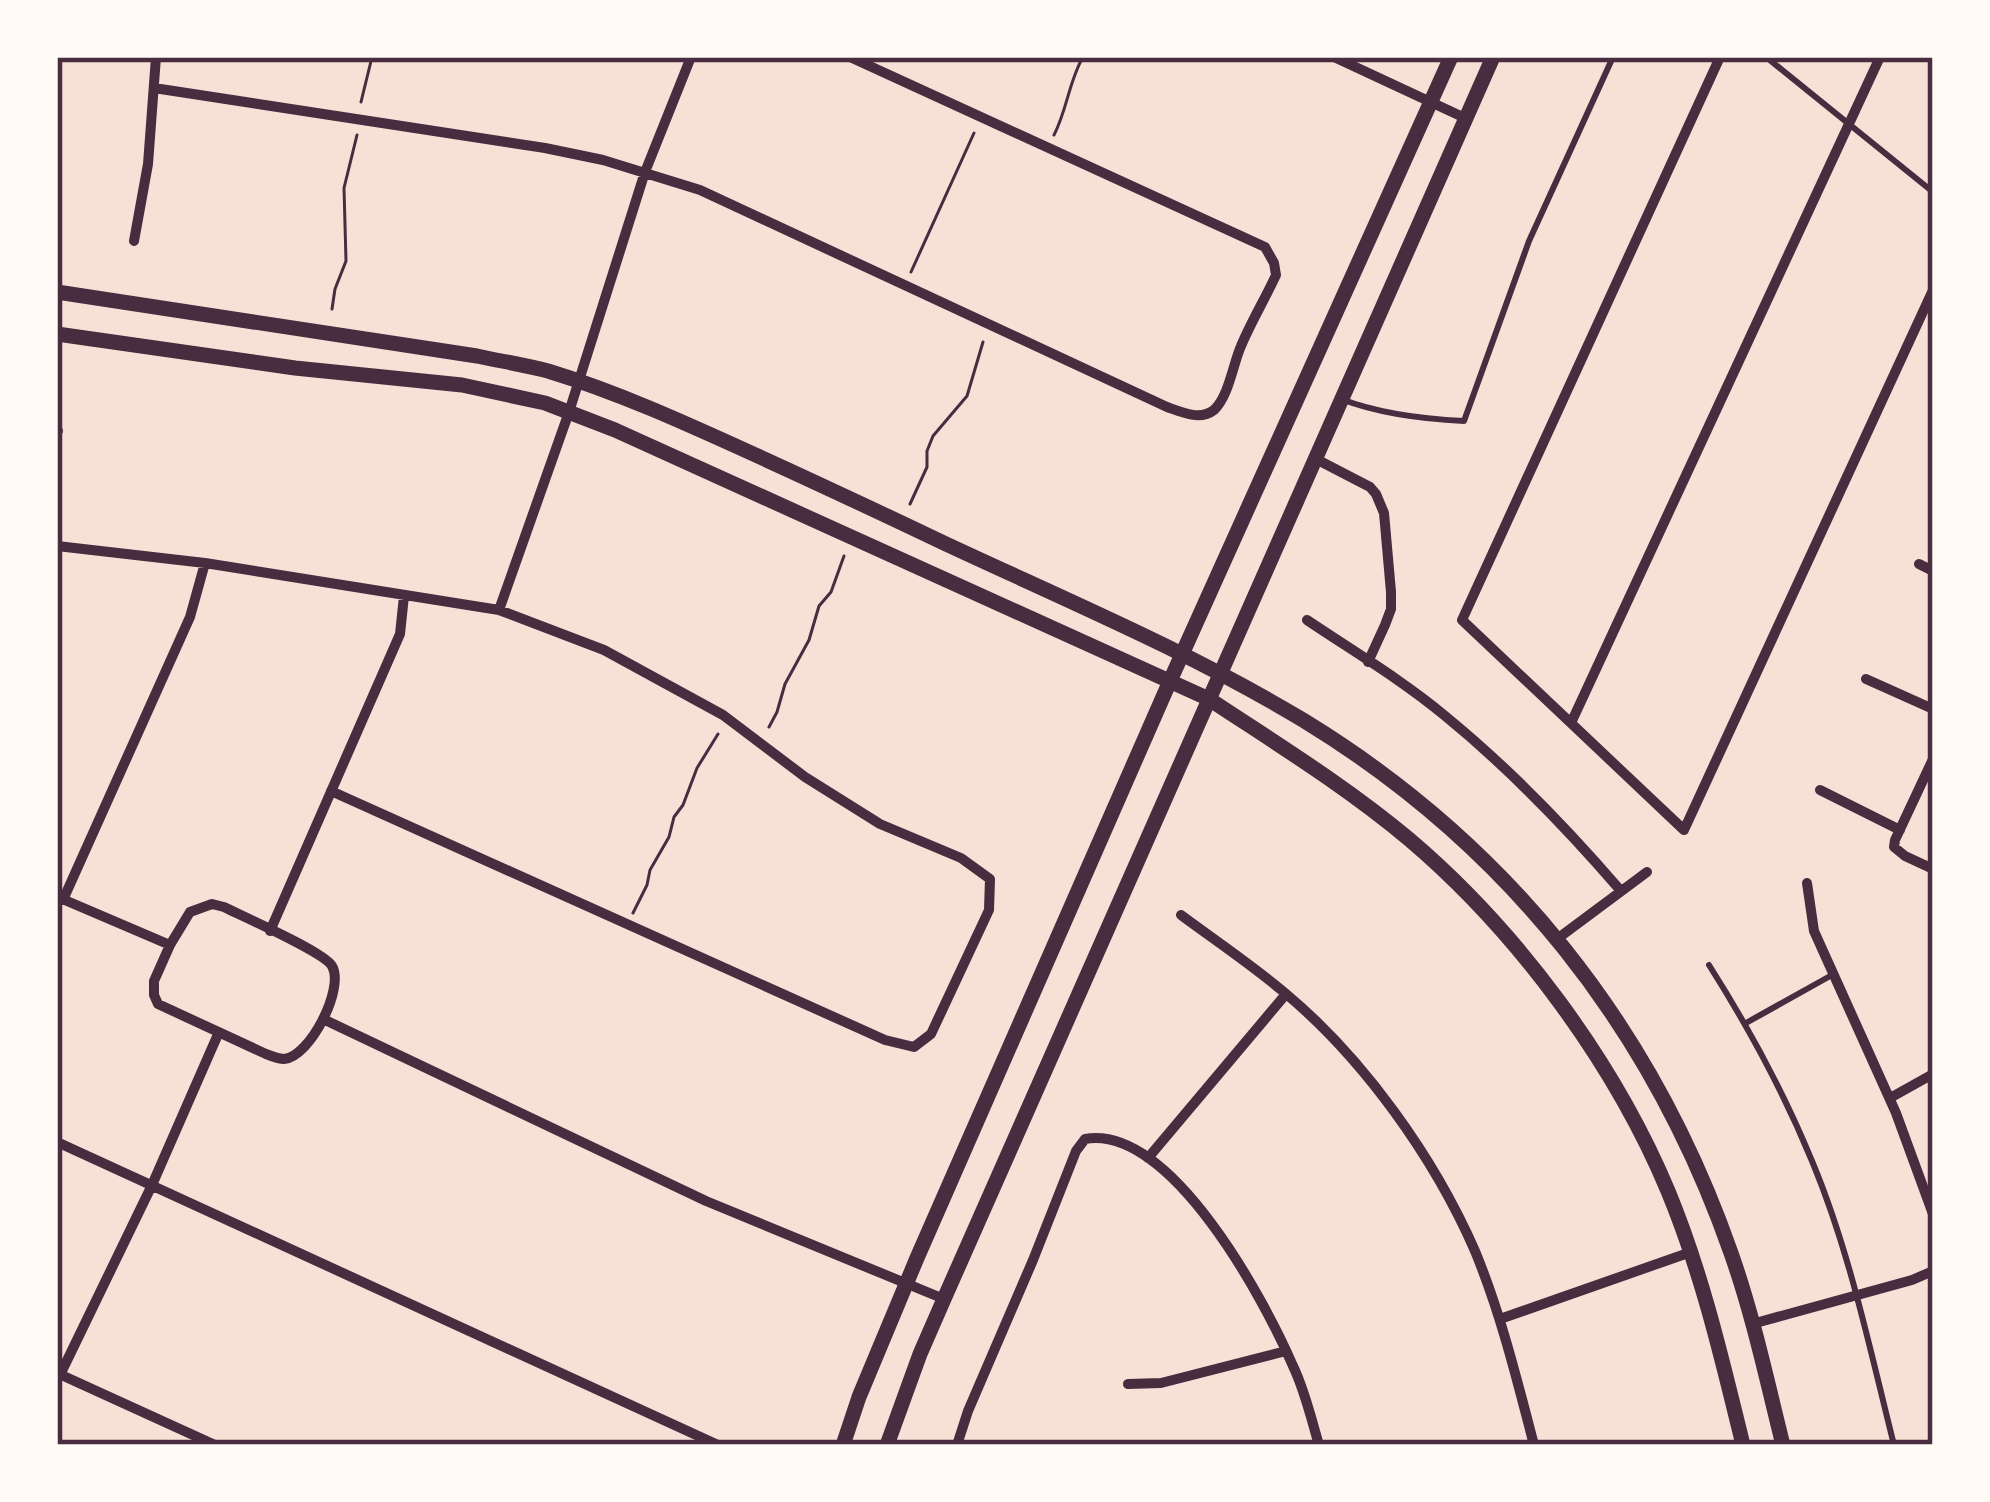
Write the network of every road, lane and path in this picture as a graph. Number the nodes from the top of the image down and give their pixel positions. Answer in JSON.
{"nodes":[{"id":1,"x":156,"y":57,"type":"edge"},
{"id":2,"x":372,"y":57,"type":"edge"},
{"id":3,"x":691,"y":57,"type":"edge"},
{"id":4,"x":850,"y":57,"type":"edge"},
{"id":5,"x":1083,"y":57,"type":"edge"},
{"id":6,"x":1334,"y":57,"type":"edge"},
{"id":7,"x":1451,"y":57,"type":"edge"},
{"id":8,"x":1493,"y":57,"type":"edge"},
{"id":9,"x":1613,"y":57,"type":"edge"},
{"id":10,"x":1720,"y":57,"type":"edge"},
{"id":11,"x":1766,"y":57,"type":"edge"},
{"id":12,"x":1880,"y":57,"type":"edge"},
{"id":13,"x":154,"y":88,"type":"junction"},
{"id":14,"x":1431,"y":101,"type":"junction"},
{"id":15,"x":981,"y":117,"type":"junction"},
{"id":16,"x":1465,"y":118,"type":"junction"},
{"id":17,"x":359,"y":119,"type":"junction"},
{"id":18,"x":1849,"y":126,"type":"junction"},
{"id":19,"x":1047,"y":148,"type":"junction"},
{"id":20,"x":645,"y":172,"type":"junction"},
{"id":21,"x":1933,"y":192,"type":"edge"},
{"id":22,"x":134,"y":241,"type":"dead end"},
{"id":23,"x":906,"y":285,"type":"junction"},
{"id":24,"x":1933,"y":290,"type":"edge"},
{"id":25,"x":57,"y":292,"type":"edge"},
{"id":26,"x":332,"y":309,"type":"dead end"},
{"id":27,"x":992,"y":325,"type":"junction"},
{"id":28,"x":57,"y":334,"type":"edge"},
{"id":29,"x":579,"y":382,"type":"junction"},
{"id":30,"x":1340,"y":399,"type":"junction"},
{"id":31,"x":569,"y":412,"type":"junction"},
{"id":32,"x":1314,"y":458,"type":"junction"},
{"id":33,"x":901,"y":523,"type":"junction"},
{"id":34,"x":852,"y":537,"type":"junction"},
{"id":35,"x":57,"y":546,"type":"edge"},
{"id":36,"x":205,"y":562,"type":"junction"},
{"id":37,"x":1919,"y":564,"type":"dead end"},
{"id":38,"x":1933,"y":571,"type":"edge"},
{"id":39,"x":404,"y":596,"type":"junction"},
{"id":40,"x":499,"y":610,"type":"junction"},
{"id":41,"x":1307,"y":620,"type":"dead end"},
{"id":42,"x":1182,"y":655,"type":"junction"},
{"id":43,"x":1368,"y":662,"type":"junction"},
{"id":44,"x":1220,"y":675,"type":"junction"},
{"id":45,"x":1866,"y":679,"type":"dead end"},
{"id":46,"x":1170,"y":681,"type":"junction"},
{"id":47,"x":1209,"y":699,"type":"junction"},
{"id":48,"x":1933,"y":709,"type":"edge"},
{"id":49,"x":723,"y":715,"type":"junction"},
{"id":50,"x":1571,"y":723,"type":"junction"},
{"id":51,"x":761,"y":743,"type":"junction"},
{"id":52,"x":1933,"y":759,"type":"edge"},
{"id":53,"x":1820,"y":790,"type":"dead end"},
{"id":54,"x":331,"y":791,"type":"junction"},
{"id":55,"x":1900,"y":830,"type":"junction"},
{"id":56,"x":1933,"y":869,"type":"edge"},
{"id":57,"x":1647,"y":872,"type":"dead end"},
{"id":58,"x":1807,"y":883,"type":"dead end"},
{"id":59,"x":1621,"y":891,"type":"junction"},
{"id":60,"x":60,"y":898,"type":"edge"},
{"id":61,"x":1181,"y":915,"type":"dead end"},
{"id":62,"x":628,"y":923,"type":"junction"},
{"id":63,"x":270,"y":931,"type":"junction"},
{"id":64,"x":1557,"y":939,"type":"junction"},
{"id":65,"x":170,"y":945,"type":"junction"},
{"id":66,"x":1709,"y":965,"type":"dead end"},
{"id":67,"x":1833,"y":974,"type":"junction"},
{"id":68,"x":1286,"y":994,"type":"junction"},
{"id":69,"x":323,"y":1019,"type":"junction"},
{"id":70,"x":1746,"y":1022,"type":"junction"},
{"id":71,"x":219,"y":1032,"type":"junction"},
{"id":72,"x":1933,"y":1074,"type":"edge"},
{"id":73,"x":1890,"y":1098,"type":"junction"},
{"id":74,"x":57,"y":1142,"type":"edge"},
{"id":75,"x":1148,"y":1158,"type":"junction"},
{"id":76,"x":152,"y":1185,"type":"junction"},
{"id":77,"x":1933,"y":1214,"type":"edge"},
{"id":78,"x":1691,"y":1252,"type":"junction"},
{"id":79,"x":1933,"y":1271,"type":"edge"},
{"id":80,"x":905,"y":1284,"type":"junction"},
{"id":81,"x":1857,"y":1295,"type":"junction"},
{"id":82,"x":944,"y":1299,"type":"junction"},
{"id":83,"x":1501,"y":1319,"type":"junction"},
{"id":84,"x":1752,"y":1324,"type":"junction"},
{"id":85,"x":1286,"y":1351,"type":"junction"},
{"id":86,"x":58,"y":1374,"type":"edge"},
{"id":87,"x":1128,"y":1384,"type":"dead end"},
{"id":88,"x":214,"y":1445,"type":"edge"},
{"id":89,"x":718,"y":1445,"type":"edge"},
{"id":90,"x":843,"y":1445,"type":"edge"},
{"id":91,"x":887,"y":1445,"type":"edge"},
{"id":92,"x":957,"y":1445,"type":"edge"},
{"id":93,"x":1318,"y":1445,"type":"edge"},
{"id":94,"x":1534,"y":1445,"type":"edge"},
{"id":95,"x":1743,"y":1445,"type":"edge"},
{"id":96,"x":1783,"y":1445,"type":"edge"},
{"id":97,"x":1894,"y":1445,"type":"edge"}],
"edges":[{"from":1,"to":13,"type":"street"},
{"from":2,"to":17,"type":"path"},
{"from":3,"to":20,"type":"street"},
{"from":4,"to":15,"type":"street"},
{"from":5,"to":19,"type":"path"},
{"from":6,"to":14,"type":"street"},
{"from":7,"to":14,"type":"main road"},
{"from":8,"to":16,"type":"main road"},
{"from":9,"to":30,"type":"lane"},
{"from":10,"to":50,"type":"street"},
{"from":11,"to":18,"type":"lane"},
{"from":12,"to":18,"type":"street"},
{"from":13,"to":17,"type":"street"},
{"from":13,"to":22,"type":"street"},
{"from":14,"to":16,"type":"street"},
{"from":14,"to":42,"type":"main road"},
{"from":15,"to":19,"type":"street"},
{"from":15,"to":23,"type":"path"},
{"from":16,"to":30,"type":"main road"},
{"from":17,"to":20,"type":"street"},
{"from":17,"to":26,"type":"path"},
{"from":18,"to":21,"type":"lane"},
{"from":18,"to":50,"type":"street"},
{"from":19,"to":27,"type":"street"},
{"from":20,"to":23,"type":"street"},
{"from":20,"to":29,"type":"street"},
{"from":23,"to":27,"type":"street"},
{"from":24,"to":50,"type":"street"},
{"from":25,"to":29,"type":"main road"},
{"from":27,"to":33,"type":"path"},
{"from":28,"to":31,"type":"main road"},
{"from":29,"to":31,"type":"street"},
{"from":29,"to":33,"type":"main road"},
{"from":30,"to":32,"type":"main road"},
{"from":31,"to":34,"type":"main road"},
{"from":31,"to":40,"type":"street"},
{"from":32,"to":43,"type":"street"},
{"from":32,"to":44,"type":"main road"},
{"from":33,"to":42,"type":"main road"},
{"from":34,"to":46,"type":"main road"},
{"from":34,"to":51,"type":"path"},
{"from":35,"to":36,"type":"street"},
{"from":36,"to":39,"type":"street"},
{"from":36,"to":60,"type":"street"},
{"from":37,"to":38,"type":"street"},
{"from":39,"to":40,"type":"street"},
{"from":39,"to":54,"type":"street"},
{"from":40,"to":49,"type":"street"},
{"from":41,"to":43,"type":"street"},
{"from":42,"to":44,"type":"main road"},
{"from":42,"to":46,"type":"main road"},
{"from":43,"to":59,"type":"street"},
{"from":44,"to":47,"type":"main road"},
{"from":44,"to":64,"type":"main road"},
{"from":45,"to":48,"type":"street"},
{"from":46,"to":47,"type":"main road"},
{"from":46,"to":80,"type":"main road"},
{"from":47,"to":78,"type":"main road"},
{"from":47,"to":82,"type":"main road"},
{"from":49,"to":51,"type":"street"},
{"from":49,"to":62,"type":"path"},
{"from":51,"to":62,"type":"street"},
{"from":52,"to":55,"type":"street"},
{"from":53,"to":55,"type":"street"},
{"from":54,"to":62,"type":"street"},
{"from":54,"to":63,"type":"street"},
{"from":55,"to":56,"type":"street"},
{"from":57,"to":59,"type":"street"},
{"from":58,"to":67,"type":"street"},
{"from":59,"to":64,"type":"street"},
{"from":60,"to":65,"type":"street"},
{"from":61,"to":68,"type":"street"},
{"from":63,"to":65,"type":"street"},
{"from":63,"to":69,"type":"street"},
{"from":64,"to":84,"type":"main road"},
{"from":65,"to":71,"type":"street"},
{"from":66,"to":70,"type":"lane"},
{"from":67,"to":70,"type":"lane"},
{"from":67,"to":73,"type":"street"},
{"from":68,"to":75,"type":"street"},
{"from":68,"to":83,"type":"street"},
{"from":69,"to":71,"type":"street"},
{"from":69,"to":80,"type":"street"},
{"from":70,"to":81,"type":"lane"},
{"from":71,"to":76,"type":"street"},
{"from":72,"to":73,"type":"street"},
{"from":73,"to":77,"type":"street"},
{"from":74,"to":76,"type":"street"},
{"from":75,"to":85,"type":"street"},
{"from":75,"to":92,"type":"street"},
{"from":76,"to":86,"type":"street"},
{"from":76,"to":89,"type":"street"},
{"from":78,"to":83,"type":"street"},
{"from":78,"to":95,"type":"main road"},
{"from":79,"to":81,"type":"street"},
{"from":80,"to":82,"type":"street"},
{"from":80,"to":90,"type":"main road"},
{"from":81,"to":84,"type":"street"},
{"from":81,"to":97,"type":"lane"},
{"from":82,"to":91,"type":"main road"},
{"from":83,"to":94,"type":"street"},
{"from":84,"to":96,"type":"main road"},
{"from":85,"to":87,"type":"street"},
{"from":85,"to":93,"type":"street"},
{"from":86,"to":88,"type":"street"}]}
